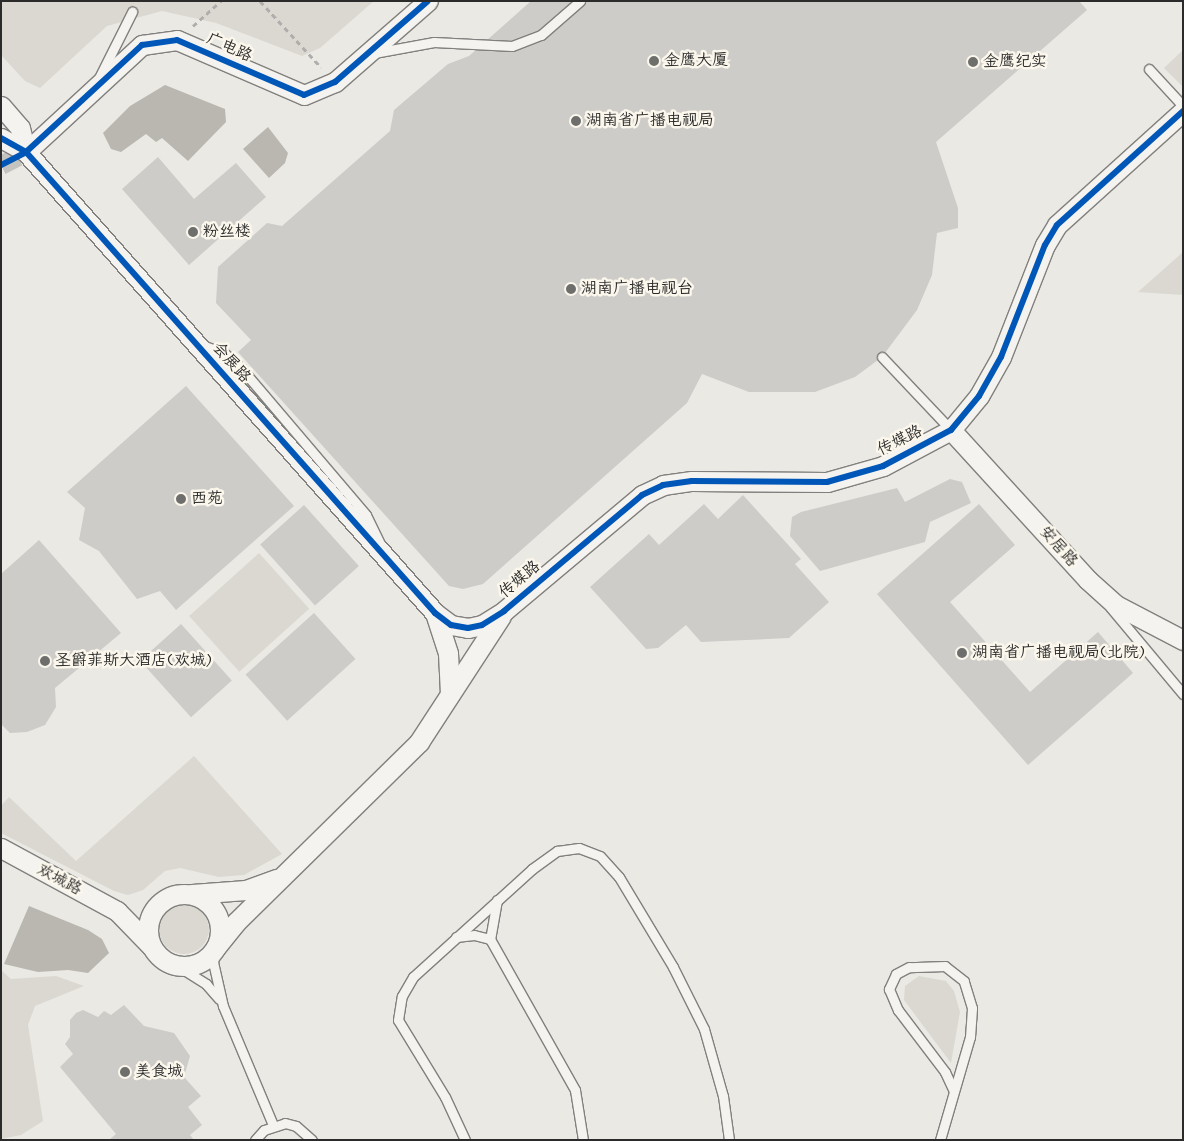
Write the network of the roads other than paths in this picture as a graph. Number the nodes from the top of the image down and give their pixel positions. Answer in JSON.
{"nodes":[{"id":1,"x":428,"y":1,"type":"edge"},
{"id":2,"x":580,"y":1,"type":"edge"},
{"id":3,"x":132,"y":12,"type":"dead end"},
{"id":4,"x":368,"y":54,"type":"junction"},
{"id":5,"x":1149,"y":69,"type":"dead end"},
{"id":6,"x":97,"y":83,"type":"junction"},
{"id":7,"x":1,"y":106,"type":"edge"},
{"id":8,"x":1183,"y":106,"type":"edge"},
{"id":9,"x":1183,"y":111,"type":"edge"},
{"id":10,"x":1,"y":138,"type":"edge"},
{"id":11,"x":26,"y":152,"type":"junction"},
{"id":12,"x":882,"y":357,"type":"dead end"},
{"id":13,"x":951,"y":430,"type":"junction"},
{"id":14,"x":1088,"y":580,"type":"junction"},
{"id":15,"x":504,"y":611,"type":"junction"},
{"id":16,"x":435,"y":612,"type":"junction"},
{"id":17,"x":1183,"y":640,"type":"edge"},
{"id":18,"x":450,"y":694,"type":"junction"},
{"id":19,"x":1183,"y":694,"type":"edge"},
{"id":20,"x":1,"y":848,"type":"edge"},
{"id":21,"x":292,"y":871,"type":"junction"},
{"id":22,"x":184,"y":893,"type":"junction"},
{"id":23,"x":498,"y":898,"type":"junction"},
{"id":24,"x":164,"y":899,"type":"junction"},
{"id":25,"x":117,"y":911,"type":"junction"},
{"id":26,"x":456,"y":937,"type":"junction"},
{"id":27,"x":490,"y":939,"type":"junction"},
{"id":28,"x":216,"y":947,"type":"junction"},
{"id":29,"x":152,"y":948,"type":"junction"},
{"id":30,"x":176,"y":965,"type":"junction"},
{"id":31,"x":223,"y":1006,"type":"junction"},
{"id":32,"x":954,"y":1091,"type":"junction"},
{"id":33,"x":273,"y":1125,"type":"junction"},
{"id":34,"x":255,"y":1140,"type":"edge"},
{"id":35,"x":312,"y":1140,"type":"edge"},
{"id":36,"x":464,"y":1140,"type":"edge"},
{"id":37,"x":583,"y":1140,"type":"edge"},
{"id":38,"x":729,"y":1140,"type":"edge"},
{"id":39,"x":940,"y":1140,"type":"edge"}],
"edges":[{"from":1,"to":4,"type":"street","name":"广电路"},
{"from":2,"to":4,"type":"lane"},
{"from":3,"to":6,"type":"lane"},
{"from":4,"to":6,"type":"street","name":"广电路"},
{"from":5,"to":8,"type":"lane"},
{"from":6,"to":11,"type":"street"},
{"from":7,"to":11,"type":"street","name":"会展路"},
{"from":9,"to":13,"type":"street","name":"传媒路"},
{"from":10,"to":11,"type":"street","name":"会展路"},
{"from":11,"to":16,"type":"street","name":"会展路"},
{"from":12,"to":13,"type":"lane"},
{"from":13,"to":14,"type":"street","name":"安居路"},
{"from":13,"to":15,"type":"street","name":"传媒路"},
{"from":14,"to":17,"type":"street","name":"安居路"},
{"from":14,"to":19,"type":"lane"},
{"from":15,"to":16,"type":"street"},
{"from":15,"to":18,"type":"street"},
{"from":16,"to":18,"type":"street"},
{"from":18,"to":21,"type":"street"},
{"from":20,"to":25,"type":"street","name":"欢城路"},
{"from":21,"to":22,"type":"street"},
{"from":21,"to":28,"type":"street"},
{"from":22,"to":24,"type":"street"},
{"from":22,"to":28,"type":"street"},
{"from":23,"to":26,"type":"lane"},
{"from":23,"to":27,"type":"lane"},
{"from":23,"to":38,"type":"lane"},
{"from":24,"to":25,"type":"street"},
{"from":24,"to":29,"type":"street"},
{"from":25,"to":29,"type":"street","name":"欢城路"},
{"from":26,"to":27,"type":"lane"},
{"from":26,"to":36,"type":"lane"},
{"from":27,"to":37,"type":"lane"},
{"from":28,"to":30,"type":"street"},
{"from":28,"to":31,"type":"lane"},
{"from":29,"to":30,"type":"street"},
{"from":30,"to":31,"type":"lane"},
{"from":31,"to":33,"type":"lane"},
{"from":32,"to":32,"type":"lane"},
{"from":32,"to":39,"type":"lane"},
{"from":33,"to":34,"type":"lane"},
{"from":33,"to":35,"type":"lane"}]}
